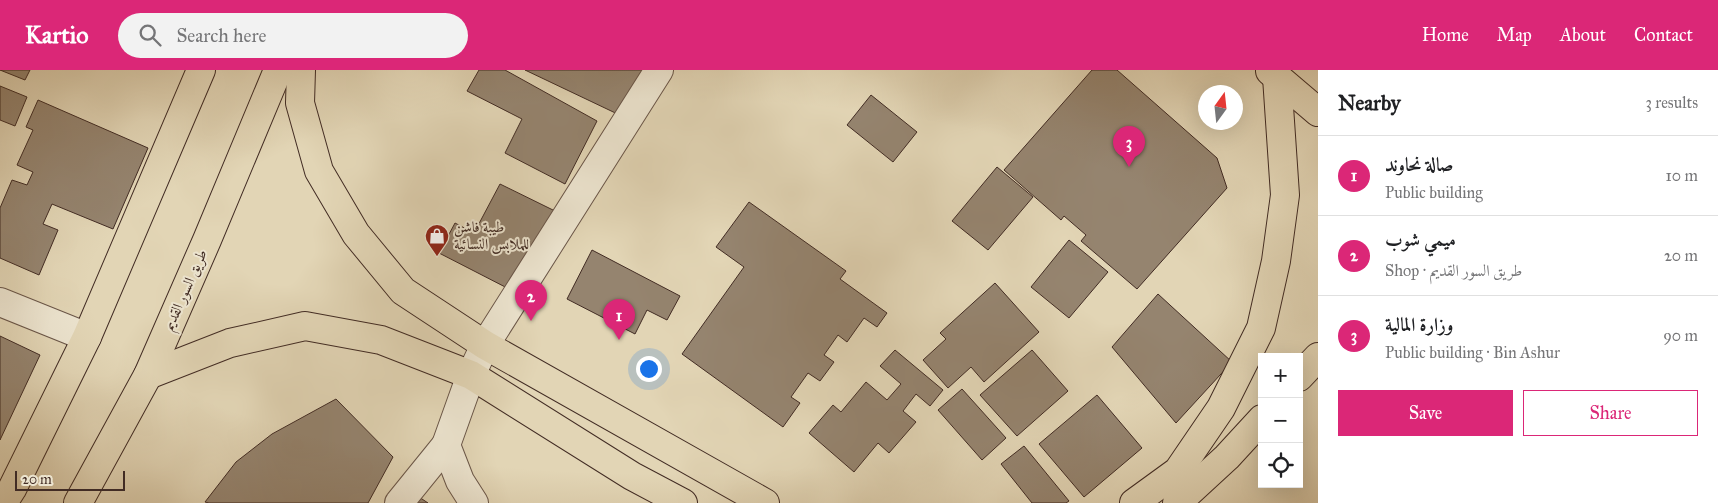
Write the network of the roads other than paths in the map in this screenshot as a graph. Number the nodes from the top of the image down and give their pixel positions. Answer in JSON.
{"nodes":[{"id":1,"x":201,"y":70,"type":"edge"},
{"id":2,"x":278,"y":70,"type":"edge"},
{"id":3,"x":301,"y":70,"type":"edge"},
{"id":4,"x":659,"y":70,"type":"edge"},
{"id":5,"x":1273,"y":73,"type":"edge"},
{"id":6,"x":1318,"y":112,"type":"edge"},
{"id":7,"x":0,"y":302,"type":"edge"},
{"id":8,"x":87,"y":337,"type":"junction"},
{"id":9,"x":485,"y":346,"type":"junction"},
{"id":10,"x":471,"y":375,"type":"junction"},
{"id":11,"x":148,"y":376,"type":"junction"},
{"id":12,"x":1258,"y":423,"type":"edge"},
{"id":13,"x":446,"y":445,"type":"junction"},
{"id":14,"x":3,"y":503,"type":"edge"},
{"id":15,"x":78,"y":503,"type":"edge"},
{"id":16,"x":399,"y":503,"type":"edge"},
{"id":17,"x":474,"y":503,"type":"edge"},
{"id":18,"x":683,"y":503,"type":"edge"},
{"id":19,"x":765,"y":503,"type":"edge"},
{"id":20,"x":1134,"y":503,"type":"edge"},
{"id":21,"x":1177,"y":503,"type":"edge"}],
"edges":[{"from":1,"to":8,"type":"main road"},
{"from":2,"to":11,"type":"main road","name":"طريق السور القديم"},
{"from":3,"to":9,"type":"main road"},
{"from":4,"to":9,"type":"street"},
{"from":5,"to":6,"type":"main road"},
{"from":5,"to":20,"type":"main road"},
{"from":7,"to":8,"type":"street"},
{"from":8,"to":14,"type":"main road"},
{"from":9,"to":10,"type":"street"},
{"from":9,"to":19,"type":"main road"},
{"from":10,"to":11,"type":"main road"},
{"from":10,"to":13,"type":"street"},
{"from":10,"to":18,"type":"main road"},
{"from":11,"to":15,"type":"main road","name":"طريق السور القديم"},
{"from":12,"to":21,"type":"main road"},
{"from":13,"to":16,"type":"street"},
{"from":13,"to":17,"type":"street"}]}
